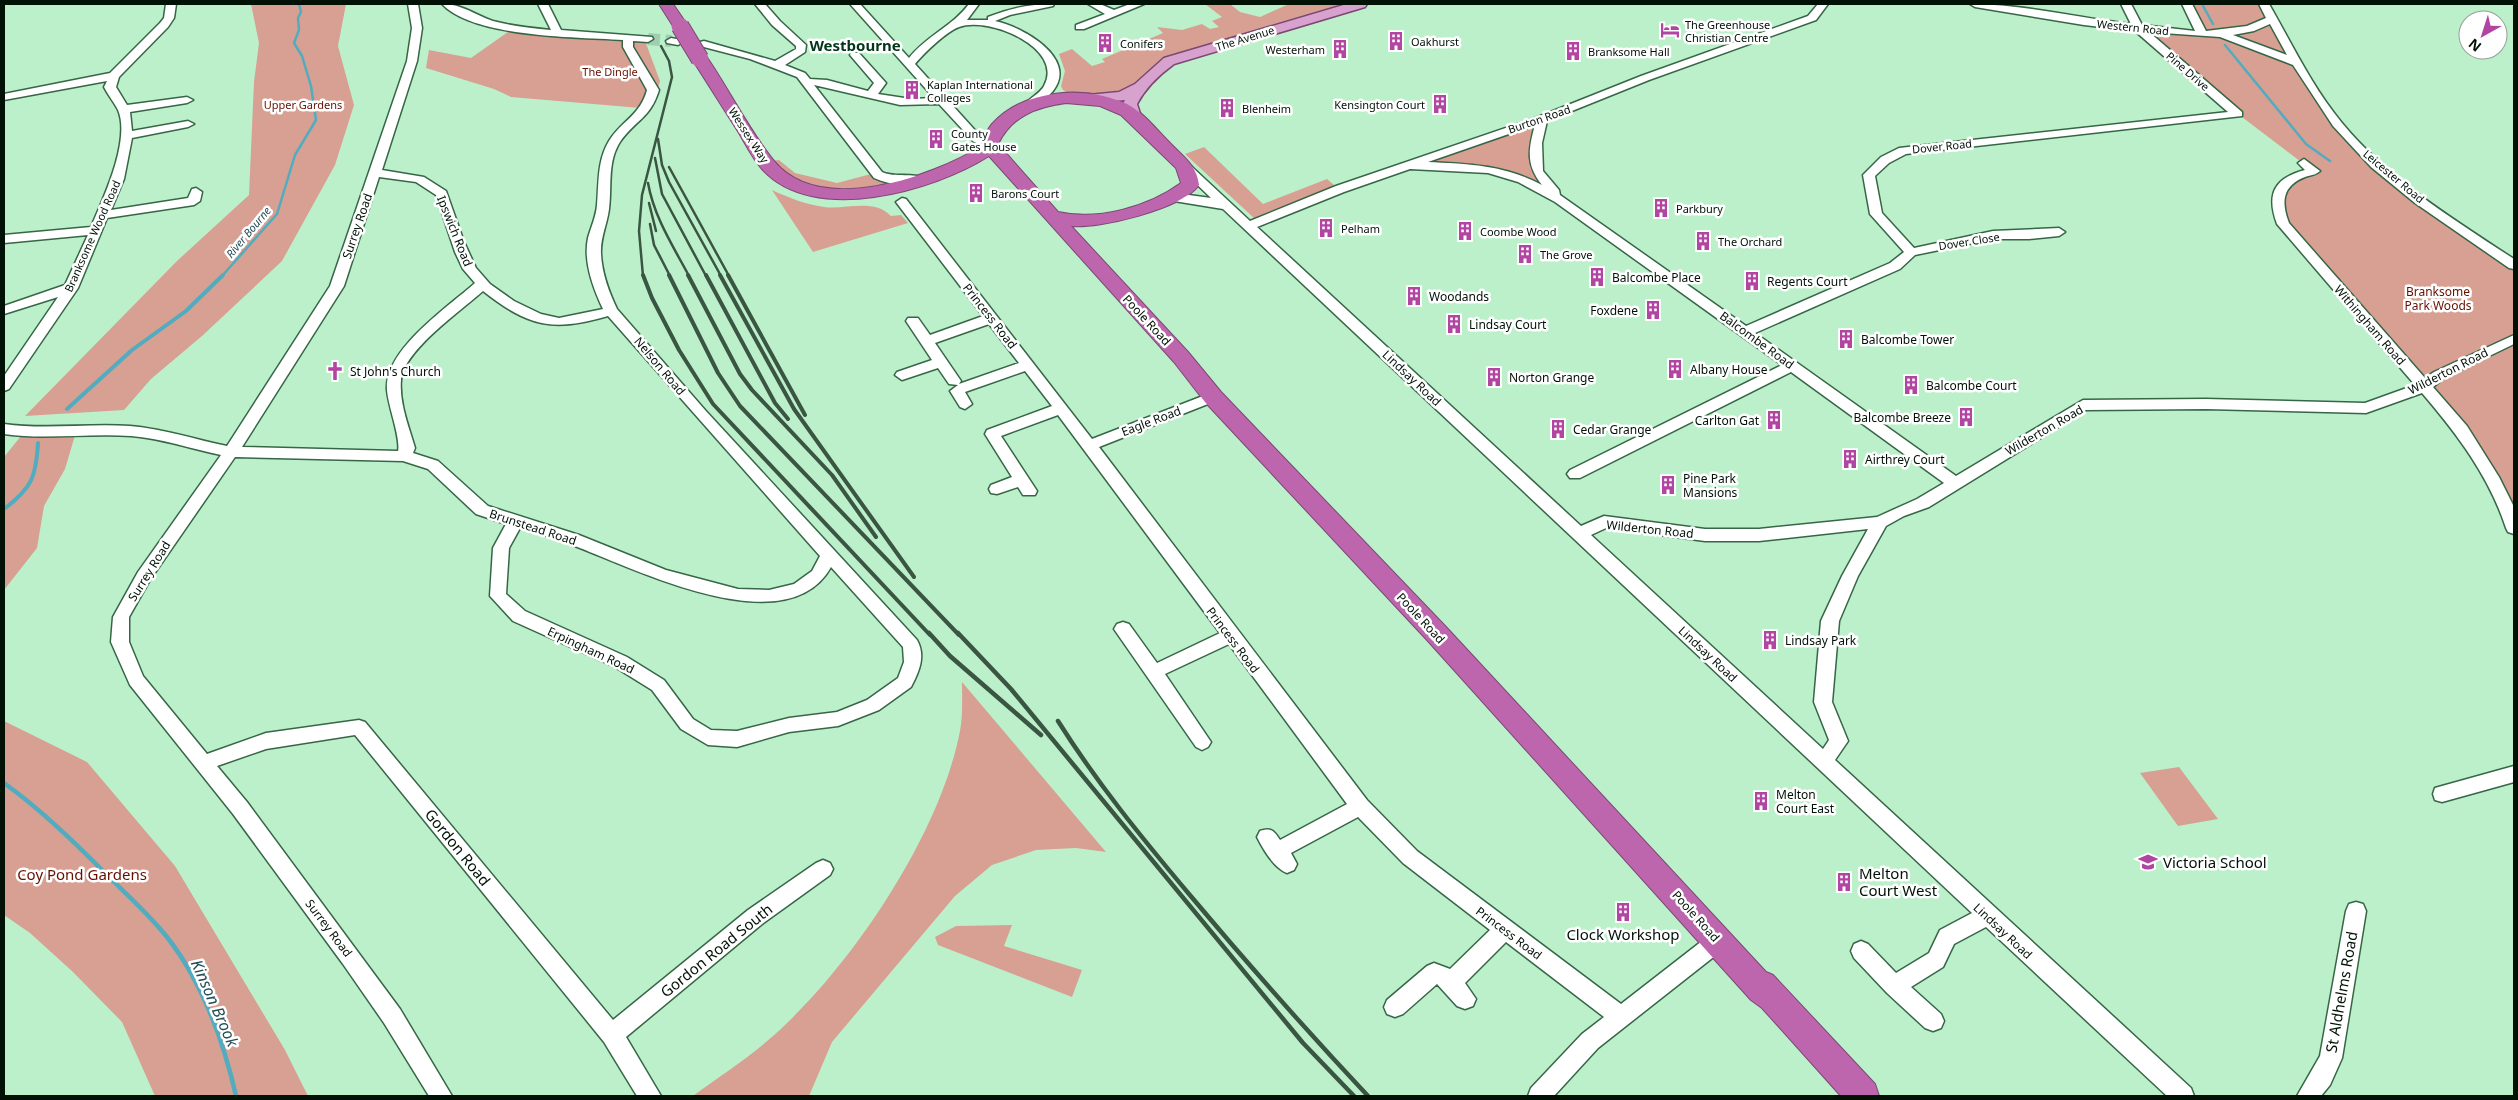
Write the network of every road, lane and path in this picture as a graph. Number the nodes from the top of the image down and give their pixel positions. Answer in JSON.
{"nodes":[{"id":1,"x":171,"y":4,"type":"edge"},
{"id":2,"x":414,"y":4,"type":"edge"},
{"id":3,"x":446,"y":4,"type":"edge"},
{"id":4,"x":543,"y":4,"type":"edge"},
{"id":5,"x":666,"y":4,"type":"edge"},
{"id":6,"x":760,"y":4,"type":"edge"},
{"id":7,"x":856,"y":4,"type":"edge"},
{"id":8,"x":974,"y":4,"type":"edge"},
{"id":9,"x":978,"y":4,"type":"edge"},
{"id":10,"x":1049,"y":4,"type":"edge"},
{"id":11,"x":1093,"y":4,"type":"edge"},
{"id":12,"x":1139,"y":4,"type":"edge"},
{"id":13,"x":1360,"y":4,"type":"edge"},
{"id":14,"x":1823,"y":4,"type":"edge"},
{"id":15,"x":1975,"y":4,"type":"edge"},
{"id":16,"x":2126,"y":4,"type":"edge"},
{"id":17,"x":2187,"y":4,"type":"edge"},
{"id":18,"x":2264,"y":4,"type":"edge"},
{"id":19,"x":1113,"y":14,"type":"junction"},
{"id":20,"x":992,"y":19,"type":"junction"},
{"id":21,"x":2272,"y":19,"type":"junction"},
{"id":22,"x":958,"y":24,"type":"junction"},
{"id":23,"x":1080,"y":27,"type":"dead end"},
{"id":24,"x":2138,"y":28,"type":"junction"},
{"id":25,"x":1011,"y":30,"type":"junction"},
{"id":26,"x":558,"y":34,"type":"junction"},
{"id":27,"x":2202,"y":34,"type":"junction"},
{"id":28,"x":2221,"y":34,"type":"junction"},
{"id":29,"x":628,"y":37,"type":"junction"},
{"id":30,"x":648,"y":39,"type":"tunnel mouth"},
{"id":31,"x":921,"y":48,"type":"junction"},
{"id":32,"x":896,"y":49,"type":"junction"},
{"id":33,"x":702,"y":51,"type":"junction"},
{"id":34,"x":854,"y":54,"type":"dead end"},
{"id":35,"x":2298,"y":63,"type":"junction"},
{"id":36,"x":910,"y":64,"type":"junction"},
{"id":37,"x":778,"y":66,"type":"junction"},
{"id":38,"x":114,"y":76,"type":"junction"},
{"id":39,"x":809,"y":82,"type":"junction"},
{"id":40,"x":1139,"y":87,"type":"junction"},
{"id":41,"x":1051,"y":89,"type":"junction"},
{"id":42,"x":871,"y":95,"type":"junction"},
{"id":43,"x":4,"y":97,"type":"edge"},
{"id":44,"x":1083,"y":99,"type":"junction"},
{"id":45,"x":187,"y":100,"type":"dead end"},
{"id":46,"x":943,"y":100,"type":"junction"},
{"id":47,"x":1031,"y":104,"type":"junction"},
{"id":48,"x":124,"y":109,"type":"junction"},
{"id":49,"x":2238,"y":114,"type":"joint"},
{"id":50,"x":1134,"y":117,"type":"junction"},
{"id":51,"x":1542,"y":119,"type":"junction"},
{"id":52,"x":188,"y":124,"type":"dead end"},
{"id":53,"x":127,"y":135,"type":"junction"},
{"id":54,"x":990,"y":146,"type":"junction"},
{"id":55,"x":2304,"y":163,"type":"dead end"},
{"id":56,"x":1408,"y":165,"type":"junction"},
{"id":57,"x":1188,"y":170,"type":"junction"},
{"id":58,"x":376,"y":173,"type":"junction"},
{"id":59,"x":1015,"y":176,"type":"junction"},
{"id":60,"x":917,"y":179,"type":"junction"},
{"id":61,"x":1174,"y":197,"type":"junction"},
{"id":62,"x":1559,"y":199,"type":"junction"},
{"id":63,"x":195,"y":201,"type":"dead end"},
{"id":64,"x":899,"y":202,"type":"junction"},
{"id":65,"x":1126,"y":212,"type":"junction"},
{"id":66,"x":1233,"y":212,"type":"junction"},
{"id":67,"x":104,"y":215,"type":"junction"},
{"id":68,"x":1051,"y":216,"type":"junction"},
{"id":69,"x":1249,"y":226,"type":"junction"},
{"id":70,"x":96,"y":230,"type":"junction"},
{"id":71,"x":2059,"y":232,"type":"dead end"},
{"id":72,"x":4,"y":237,"type":"edge"},
{"id":73,"x":1910,"y":252,"type":"junction"},
{"id":74,"x":1095,"y":265,"type":"junction"},
{"id":75,"x":2514,"y":265,"type":"edge"},
{"id":76,"x":482,"y":284,"type":"junction"},
{"id":77,"x":70,"y":288,"type":"junction"},
{"id":78,"x":4,"y":310,"type":"edge"},
{"id":79,"x":611,"y":311,"type":"junction"},
{"id":80,"x":992,"y":318,"type":"junction"},
{"id":81,"x":913,"y":321,"type":"dead end"},
{"id":82,"x":1745,"y":332,"type":"junction"},
{"id":83,"x":2514,"y":339,"type":"edge"},
{"id":84,"x":927,"y":341,"type":"junction"},
{"id":85,"x":940,"y":362,"type":"junction"},
{"id":86,"x":1028,"y":365,"type":"junction"},
{"id":87,"x":1792,"y":366,"type":"junction"},
{"id":88,"x":902,"y":375,"type":"dead end"},
{"id":89,"x":954,"y":381,"type":"dead end"},
{"id":90,"x":4,"y":386,"type":"edge"},
{"id":91,"x":2423,"y":387,"type":"junction"},
{"id":92,"x":1213,"y":397,"type":"junction"},
{"id":93,"x":965,"y":404,"type":"dead end"},
{"id":94,"x":1061,"y":408,"type":"junction"},
{"id":95,"x":7,"y":434,"type":"edge"},
{"id":96,"x":1088,"y":446,"type":"junction"},
{"id":97,"x":231,"y":452,"type":"junction"},
{"id":98,"x":404,"y":456,"type":"junction"},
{"id":99,"x":1575,"y":474,"type":"dead end"},
{"id":100,"x":1954,"y":482,"type":"junction"},
{"id":101,"x":997,"y":489,"type":"dead end"},
{"id":102,"x":515,"y":522,"type":"junction"},
{"id":103,"x":1880,"y":522,"type":"junction"},
{"id":104,"x":2514,"y":528,"type":"edge"},
{"id":105,"x":1578,"y":534,"type":"junction"},
{"id":106,"x":828,"y":557,"type":"junction"},
{"id":107,"x":1123,"y":629,"type":"dead end"},
{"id":108,"x":1230,"y":636,"type":"junction"},
{"id":109,"x":911,"y":645,"type":"joint"},
{"id":110,"x":1154,"y":672,"type":"junction"},
{"id":111,"x":1202,"y":742,"type":"dead end"},
{"id":112,"x":1823,"y":762,"type":"junction"},
{"id":113,"x":204,"y":764,"type":"junction"},
{"id":114,"x":2514,"y":774,"type":"edge"},
{"id":115,"x":2454,"y":789,"type":"dead end"},
{"id":116,"x":1360,"y":806,"type":"junction"},
{"id":117,"x":1277,"y":851,"type":"dead end"},
{"id":118,"x":823,"y":869,"type":"dead end"},
{"id":119,"x":2356,"y":912,"type":"dead end"},
{"id":120,"x":1987,"y":916,"type":"junction"},
{"id":121,"x":1504,"y":930,"type":"junction"},
{"id":122,"x":1861,"y":951,"type":"dead end"},
{"id":123,"x":1730,"y":954,"type":"junction"},
{"id":124,"x":1672,"y":978,"type":"joint"},
{"id":125,"x":1451,"y":983,"type":"junction"},
{"id":126,"x":1894,"y":986,"type":"junction"},
{"id":127,"x":1465,"y":999,"type":"dead end"},
{"id":128,"x":1395,"y":1007,"type":"dead end"},
{"id":129,"x":1620,"y":1016,"type":"junction"},
{"id":130,"x":1933,"y":1021,"type":"dead end"},
{"id":131,"x":612,"y":1035,"type":"junction"},
{"id":132,"x":441,"y":1096,"type":"edge"},
{"id":133,"x":650,"y":1096,"type":"edge"},
{"id":134,"x":1539,"y":1096,"type":"edge"},
{"id":135,"x":1863,"y":1096,"type":"edge"},
{"id":136,"x":2183,"y":1096,"type":"edge"},
{"id":137,"x":2308,"y":1096,"type":"edge"}],
"edges":[{"from":1,"to":38,"type":"street"},
{"from":2,"to":58,"type":"street","name":"Surrey Road"},
{"from":3,"to":26,"type":"street"},
{"from":4,"to":26,"type":"street"},
{"from":5,"to":33,"type":"highway","name":"Wessex Way","bridge":true},
{"from":6,"to":37,"type":"street"},
{"from":7,"to":32,"type":"street"},
{"from":8,"to":22,"type":"street"},
{"from":9,"to":20,"type":"street"},
{"from":10,"to":20,"type":"street"},
{"from":11,"to":19,"type":"street"},
{"from":12,"to":19,"type":"street"},
{"from":13,"to":40,"type":"main road","name":"The Avenue"},
{"from":14,"to":51,"type":"street","name":"Burton Road"},
{"from":15,"to":24,"type":"street","name":"Western Road"},
{"from":16,"to":24,"type":"street"},
{"from":17,"to":27,"type":"street"},
{"from":18,"to":21,"type":"street"},
{"from":19,"to":23,"type":"street"},
{"from":20,"to":25,"type":"street"},
{"from":21,"to":28,"type":"street","name":"Western Road"},
{"from":21,"to":35,"type":"street","name":"Leicester Road"},
{"from":22,"to":25,"type":"street"},
{"from":22,"to":31,"type":"street"},
{"from":24,"to":27,"type":"street","name":"Western Road"},
{"from":24,"to":49,"type":"street","name":"Pine Drive"},
{"from":25,"to":41,"type":"street"},
{"from":26,"to":29,"type":"street"},
{"from":27,"to":28,"type":"street","name":"Western Road"},
{"from":28,"to":35,"type":"street"},
{"from":29,"to":30,"type":"street"},
{"from":29,"to":79,"type":"street","name":"Nelson Road"},
{"from":31,"to":32,"type":"street"},
{"from":31,"to":36,"type":"street"},
{"from":32,"to":36,"type":"street"},
{"from":33,"to":37,"type":"street"},
{"from":33,"to":64,"type":"highway","name":"Wessex Way"},
{"from":34,"to":42,"type":"street"},
{"from":35,"to":75,"type":"street","name":"Leicester Road"},
{"from":36,"to":46,"type":"street"},
{"from":37,"to":39,"type":"street"},
{"from":38,"to":43,"type":"street"},
{"from":38,"to":48,"type":"street","name":"Branksome Wood Road"},
{"from":39,"to":42,"type":"street"},
{"from":39,"to":60,"type":"street"},
{"from":40,"to":44,"type":"main road","name":"The Avenue"},
{"from":40,"to":50,"type":"main road","name":"The Avenue"},
{"from":41,"to":44,"type":"street"},
{"from":41,"to":47,"type":"street"},
{"from":42,"to":46,"type":"street"},
{"from":44,"to":47,"type":"highway"},
{"from":44,"to":50,"type":"highway"},
{"from":45,"to":48,"type":"street"},
{"from":46,"to":54,"type":"street"},
{"from":47,"to":54,"type":"highway"},
{"from":48,"to":53,"type":"street","name":"Branksome Wood Road"},
{"from":49,"to":73,"type":"street","name":"Dover Road"},
{"from":50,"to":57,"type":"highway"},
{"from":51,"to":56,"type":"street","name":"Burton Road"},
{"from":51,"to":62,"type":"street","name":"Balcombe Road"},
{"from":52,"to":53,"type":"street"},
{"from":53,"to":67,"type":"street","name":"Branksome Wood Road"},
{"from":54,"to":59,"type":"highway","name":"Poole Road"},
{"from":54,"to":60,"type":"highway","name":"Wessex Way"},
{"from":55,"to":91,"type":"street","name":"Withingham Road"},
{"from":56,"to":62,"type":"street","name":"Balcombe Road"},
{"from":56,"to":69,"type":"street","name":"Burton Road"},
{"from":57,"to":61,"type":"highway"},
{"from":57,"to":66,"type":"street","name":"Lindsay Road"},
{"from":58,"to":76,"type":"street","name":"Ipswich Road"},
{"from":58,"to":97,"type":"street","name":"Surrey Road"},
{"from":59,"to":64,"type":"highway"},
{"from":59,"to":68,"type":"highway","name":"Poole Road"},
{"from":60,"to":64,"type":"highway","name":"Wessex Way"},
{"from":61,"to":65,"type":"highway"},
{"from":61,"to":66,"type":"street","name":"Lindsay Road"},
{"from":62,"to":82,"type":"street","name":"Balcombe Road"},
{"from":63,"to":67,"type":"street"},
{"from":64,"to":80,"type":"street","name":"Princess Road"},
{"from":65,"to":68,"type":"highway"},
{"from":65,"to":74,"type":"highway"},
{"from":66,"to":69,"type":"street","name":"Lindsay Road"},
{"from":67,"to":70,"type":"street","name":"Branksome Wood Road"},
{"from":68,"to":74,"type":"highway","name":"Poole Road"},
{"from":69,"to":105,"type":"street","name":"Lindsay Road"},
{"from":70,"to":72,"type":"street"},
{"from":70,"to":77,"type":"street","name":"Branksome Wood Road"},
{"from":71,"to":73,"type":"street","name":"Dover Close"},
{"from":73,"to":82,"type":"street"},
{"from":74,"to":92,"type":"highway","name":"Poole Road"},
{"from":76,"to":79,"type":"street","name":"Ipswich Road"},
{"from":76,"to":98,"type":"street"},
{"from":77,"to":78,"type":"street"},
{"from":77,"to":90,"type":"street","name":"Branksome Wood Road"},
{"from":79,"to":106,"type":"street","name":"Nelson Road"},
{"from":80,"to":84,"type":"street"},
{"from":80,"to":86,"type":"street","name":"Princess Road"},
{"from":81,"to":84,"type":"street"},
{"from":82,"to":87,"type":"street","name":"Balcombe Road"},
{"from":83,"to":91,"type":"street","name":"Wilderton Road"},
{"from":84,"to":85,"type":"street"},
{"from":85,"to":88,"type":"street"},
{"from":85,"to":89,"type":"street"},
{"from":86,"to":93,"type":"street"},
{"from":86,"to":94,"type":"street","name":"Princess Road"},
{"from":87,"to":99,"type":"street"},
{"from":87,"to":100,"type":"street","name":"Balcombe Road"},
{"from":91,"to":100,"type":"street","name":"Wilderton Road"},
{"from":91,"to":104,"type":"street","name":"Withingham Road"},
{"from":92,"to":96,"type":"street","name":"Eagle Road"},
{"from":92,"to":123,"type":"highway","name":"Poole Road"},
{"from":94,"to":96,"type":"street","name":"Princess Road"},
{"from":94,"to":101,"type":"street"},
{"from":95,"to":97,"type":"street"},
{"from":96,"to":108,"type":"street","name":"Princess Road"},
{"from":97,"to":98,"type":"street","name":"Brunstead Road"},
{"from":97,"to":113,"type":"street","name":"Surrey Road"},
{"from":98,"to":102,"type":"street","name":"Brunstead Road"},
{"from":100,"to":103,"type":"street","name":"Wilderton Road"},
{"from":102,"to":106,"type":"street","name":"Brunstead Road"},
{"from":102,"to":109,"type":"street","name":"Erpingham Road"},
{"from":103,"to":105,"type":"street","name":"Wilderton Road"},
{"from":103,"to":112,"type":"street"},
{"from":105,"to":112,"type":"street","name":"Lindsay Road"},
{"from":106,"to":109,"type":"street","name":"Nelson Road"},
{"from":107,"to":110,"type":"street"},
{"from":108,"to":110,"type":"street"},
{"from":108,"to":116,"type":"street","name":"Princess Road"},
{"from":110,"to":111,"type":"street"},
{"from":112,"to":120,"type":"street","name":"Lindsay Road"},
{"from":113,"to":131,"type":"street","name":"Gordon Road"},
{"from":113,"to":132,"type":"street","name":"Surrey Road"},
{"from":114,"to":115,"type":"street"},
{"from":116,"to":117,"type":"street"},
{"from":116,"to":121,"type":"street","name":"Princess Road"},
{"from":118,"to":131,"type":"street","name":"Gordon Road South"},
{"from":119,"to":137,"type":"street","name":"St Aldhelms Road"},
{"from":120,"to":126,"type":"street"},
{"from":120,"to":136,"type":"street","name":"Lindsay Road"},
{"from":121,"to":125,"type":"street"},
{"from":121,"to":129,"type":"street","name":"Princess Road"},
{"from":122,"to":126,"type":"street"},
{"from":123,"to":124,"type":"street"},
{"from":123,"to":135,"type":"highway","name":"Poole Road"},
{"from":124,"to":129,"type":"street"},
{"from":125,"to":127,"type":"street"},
{"from":125,"to":128,"type":"street"},
{"from":126,"to":130,"type":"street"},
{"from":129,"to":134,"type":"street"},
{"from":131,"to":133,"type":"street","name":"Gordon Road"}]}
